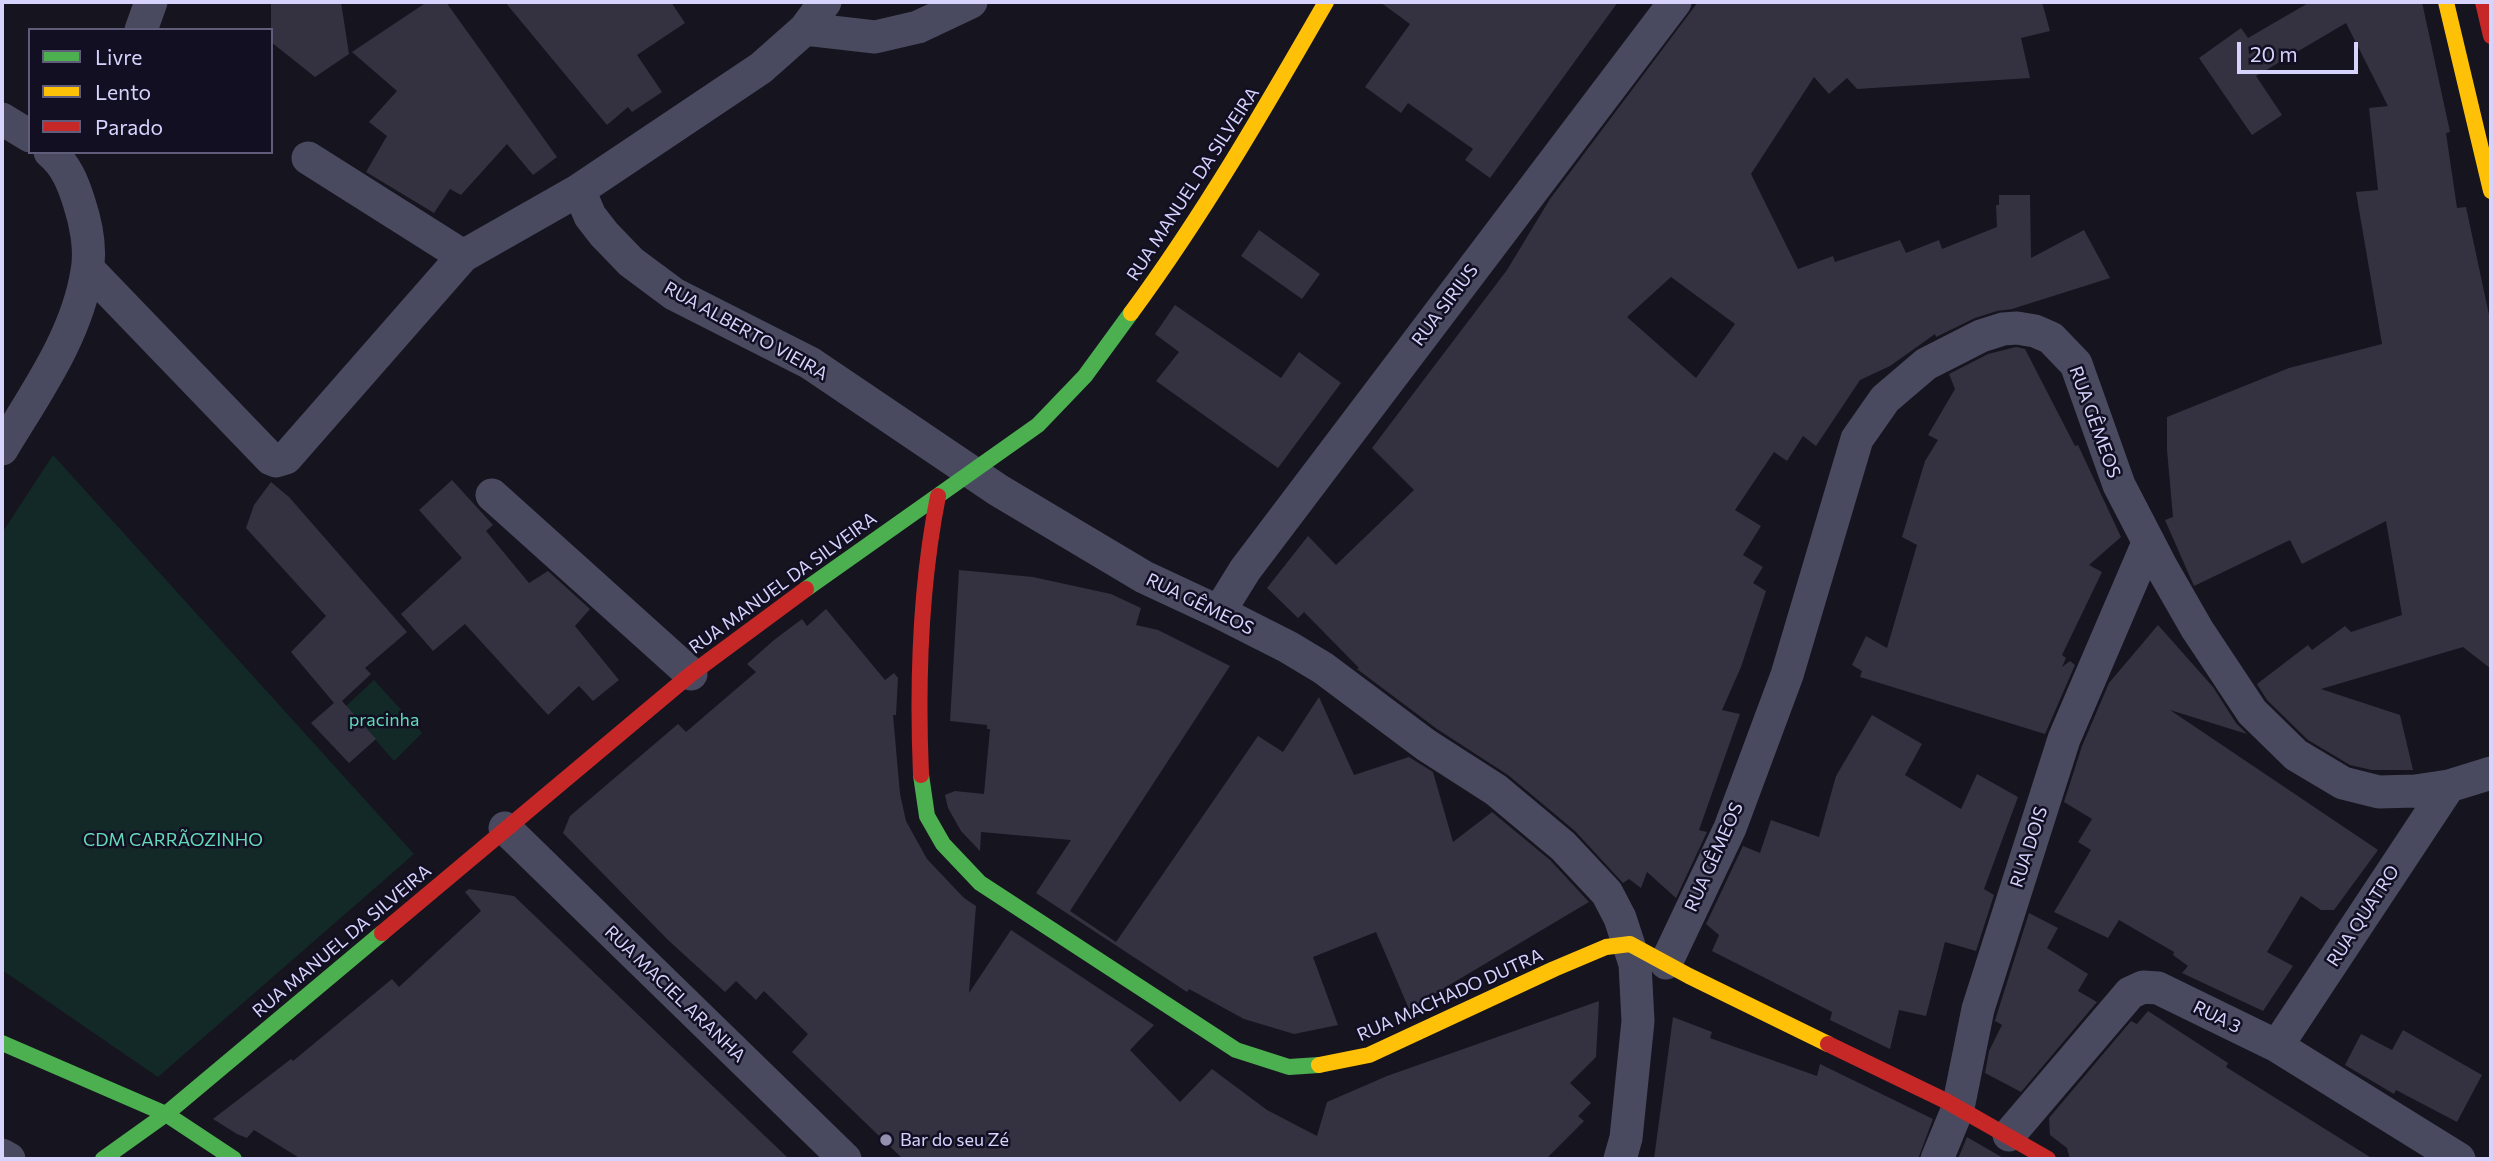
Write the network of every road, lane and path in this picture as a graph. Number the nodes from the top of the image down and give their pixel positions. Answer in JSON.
{"nodes":[{"id":1,"x":151,"y":2,"type":"edge"},
{"id":2,"x":825,"y":2,"type":"edge"},
{"id":3,"x":971,"y":2,"type":"edge"},
{"id":4,"x":1326,"y":2,"type":"edge"},
{"id":5,"x":1675,"y":2,"type":"edge"},
{"id":6,"x":2446,"y":2,"type":"edge"},
{"id":7,"x":2483,"y":2,"type":"edge"},
{"id":8,"x":142,"y":28,"type":"edge"},
{"id":9,"x":805,"y":29,"type":"junction"},
{"id":10,"x":2491,"y":36,"type":"edge"},
{"id":11,"x":2,"y":119,"type":"edge"},
{"id":12,"x":28,"y":135,"type":"edge"},
{"id":13,"x":308,"y":158,"type":"dead end"},
{"id":14,"x":65,"y":159,"type":"edge"},
{"id":15,"x":579,"y":190,"type":"junction"},
{"id":16,"x":2491,"y":191,"type":"edge"},
{"id":17,"x":463,"y":256,"type":"junction"},
{"id":18,"x":88,"y":269,"type":"junction"},
{"id":19,"x":2,"y":450,"type":"edge"},
{"id":20,"x":971,"y":472,"type":"junction"},
{"id":21,"x":492,"y":495,"type":"dead end"},
{"id":22,"x":938,"y":496,"type":"junction"},
{"id":23,"x":2148,"y":542,"type":"junction"},
{"id":24,"x":1219,"y":612,"type":"junction"},
{"id":25,"x":691,"y":674,"type":"junction"},
{"id":26,"x":2491,"y":773,"type":"edge"},
{"id":27,"x":2449,"y":786,"type":"junction"},
{"id":28,"x":505,"y":828,"type":"junction"},
{"id":29,"x":1630,"y":944,"type":"junction"},
{"id":30,"x":1666,"y":962,"type":"junction"},
{"id":31,"x":2,"y":1043,"type":"edge"},
{"id":32,"x":2277,"y":1046,"type":"junction"},
{"id":33,"x":1958,"y":1108,"type":"junction"},
{"id":34,"x":166,"y":1114,"type":"junction"},
{"id":35,"x":2009,"y":1135,"type":"junction"},
{"id":36,"x":2,"y":1155,"type":"edge"},
{"id":37,"x":9,"y":1159,"type":"edge"},
{"id":38,"x":103,"y":1159,"type":"edge"},
{"id":39,"x":234,"y":1159,"type":"edge"},
{"id":40,"x":845,"y":1159,"type":"edge"},
{"id":41,"x":1620,"y":1159,"type":"edge"},
{"id":42,"x":1937,"y":1159,"type":"edge"},
{"id":43,"x":2048,"y":1159,"type":"edge"},
{"id":44,"x":2459,"y":1159,"type":"edge"}],
"edges":[{"from":1,"to":8,"type":"street"},
{"from":2,"to":9,"type":"street"},
{"from":3,"to":9,"type":"street"},
{"from":4,"to":20,"type":"street","name":"RUA MANUEL DA SILVEIRA"},
{"from":5,"to":24,"type":"street","name":"RUA SIRIUS"},
{"from":6,"to":16,"type":"street"},
{"from":7,"to":10,"type":"street"},
{"from":9,"to":15,"type":"street"},
{"from":11,"to":12,"type":"street"},
{"from":13,"to":17,"type":"street"},
{"from":14,"to":18,"type":"street"},
{"from":15,"to":17,"type":"street"},
{"from":15,"to":20,"type":"street","name":"RUA ALBERTO VIEIRA"},
{"from":17,"to":18,"type":"street"},
{"from":18,"to":19,"type":"street"},
{"from":20,"to":22,"type":"street","name":"RUA MANUEL DA SILVEIRA"},
{"from":20,"to":24,"type":"street","name":"RUA GÊMEOS"},
{"from":21,"to":25,"type":"street"},
{"from":22,"to":25,"type":"street","name":"RUA MANUEL DA SILVEIRA"},
{"from":22,"to":29,"type":"street","name":"RUA MACHADO DUTRA"},
{"from":23,"to":27,"type":"street","name":"RUA GÊMEOS"},
{"from":23,"to":30,"type":"street","name":"RUA GÊMEOS"},
{"from":23,"to":33,"type":"street","name":"RUA DOIS"},
{"from":24,"to":29,"type":"street","name":"RUA GÊMEOS"},
{"from":25,"to":28,"type":"street","name":"RUA MANUEL DA SILVEIRA"},
{"from":26,"to":27,"type":"street","name":"RUA GÊMEOS"},
{"from":27,"to":32,"type":"street","name":"RUA QUATRO"},
{"from":28,"to":34,"type":"street","name":"RUA MANUEL DA SILVEIRA"},
{"from":28,"to":40,"type":"street","name":"RUA MACIEL ARANHA"},
{"from":29,"to":30,"type":"street"},
{"from":29,"to":41,"type":"street","name":"RUA GÊMEOS"},
{"from":30,"to":33,"type":"street"},
{"from":31,"to":34,"type":"street"},
{"from":32,"to":35,"type":"street","name":"RUA 3"},
{"from":32,"to":44,"type":"street","name":"RUA 3"},
{"from":33,"to":35,"type":"street"},
{"from":33,"to":42,"type":"street","name":"RUA DOIS"},
{"from":34,"to":38,"type":"street","name":"RUA MANUEL DA SILVEIRA"},
{"from":34,"to":39,"type":"street"},
{"from":35,"to":43,"type":"street"},
{"from":36,"to":37,"type":"street"}]}
